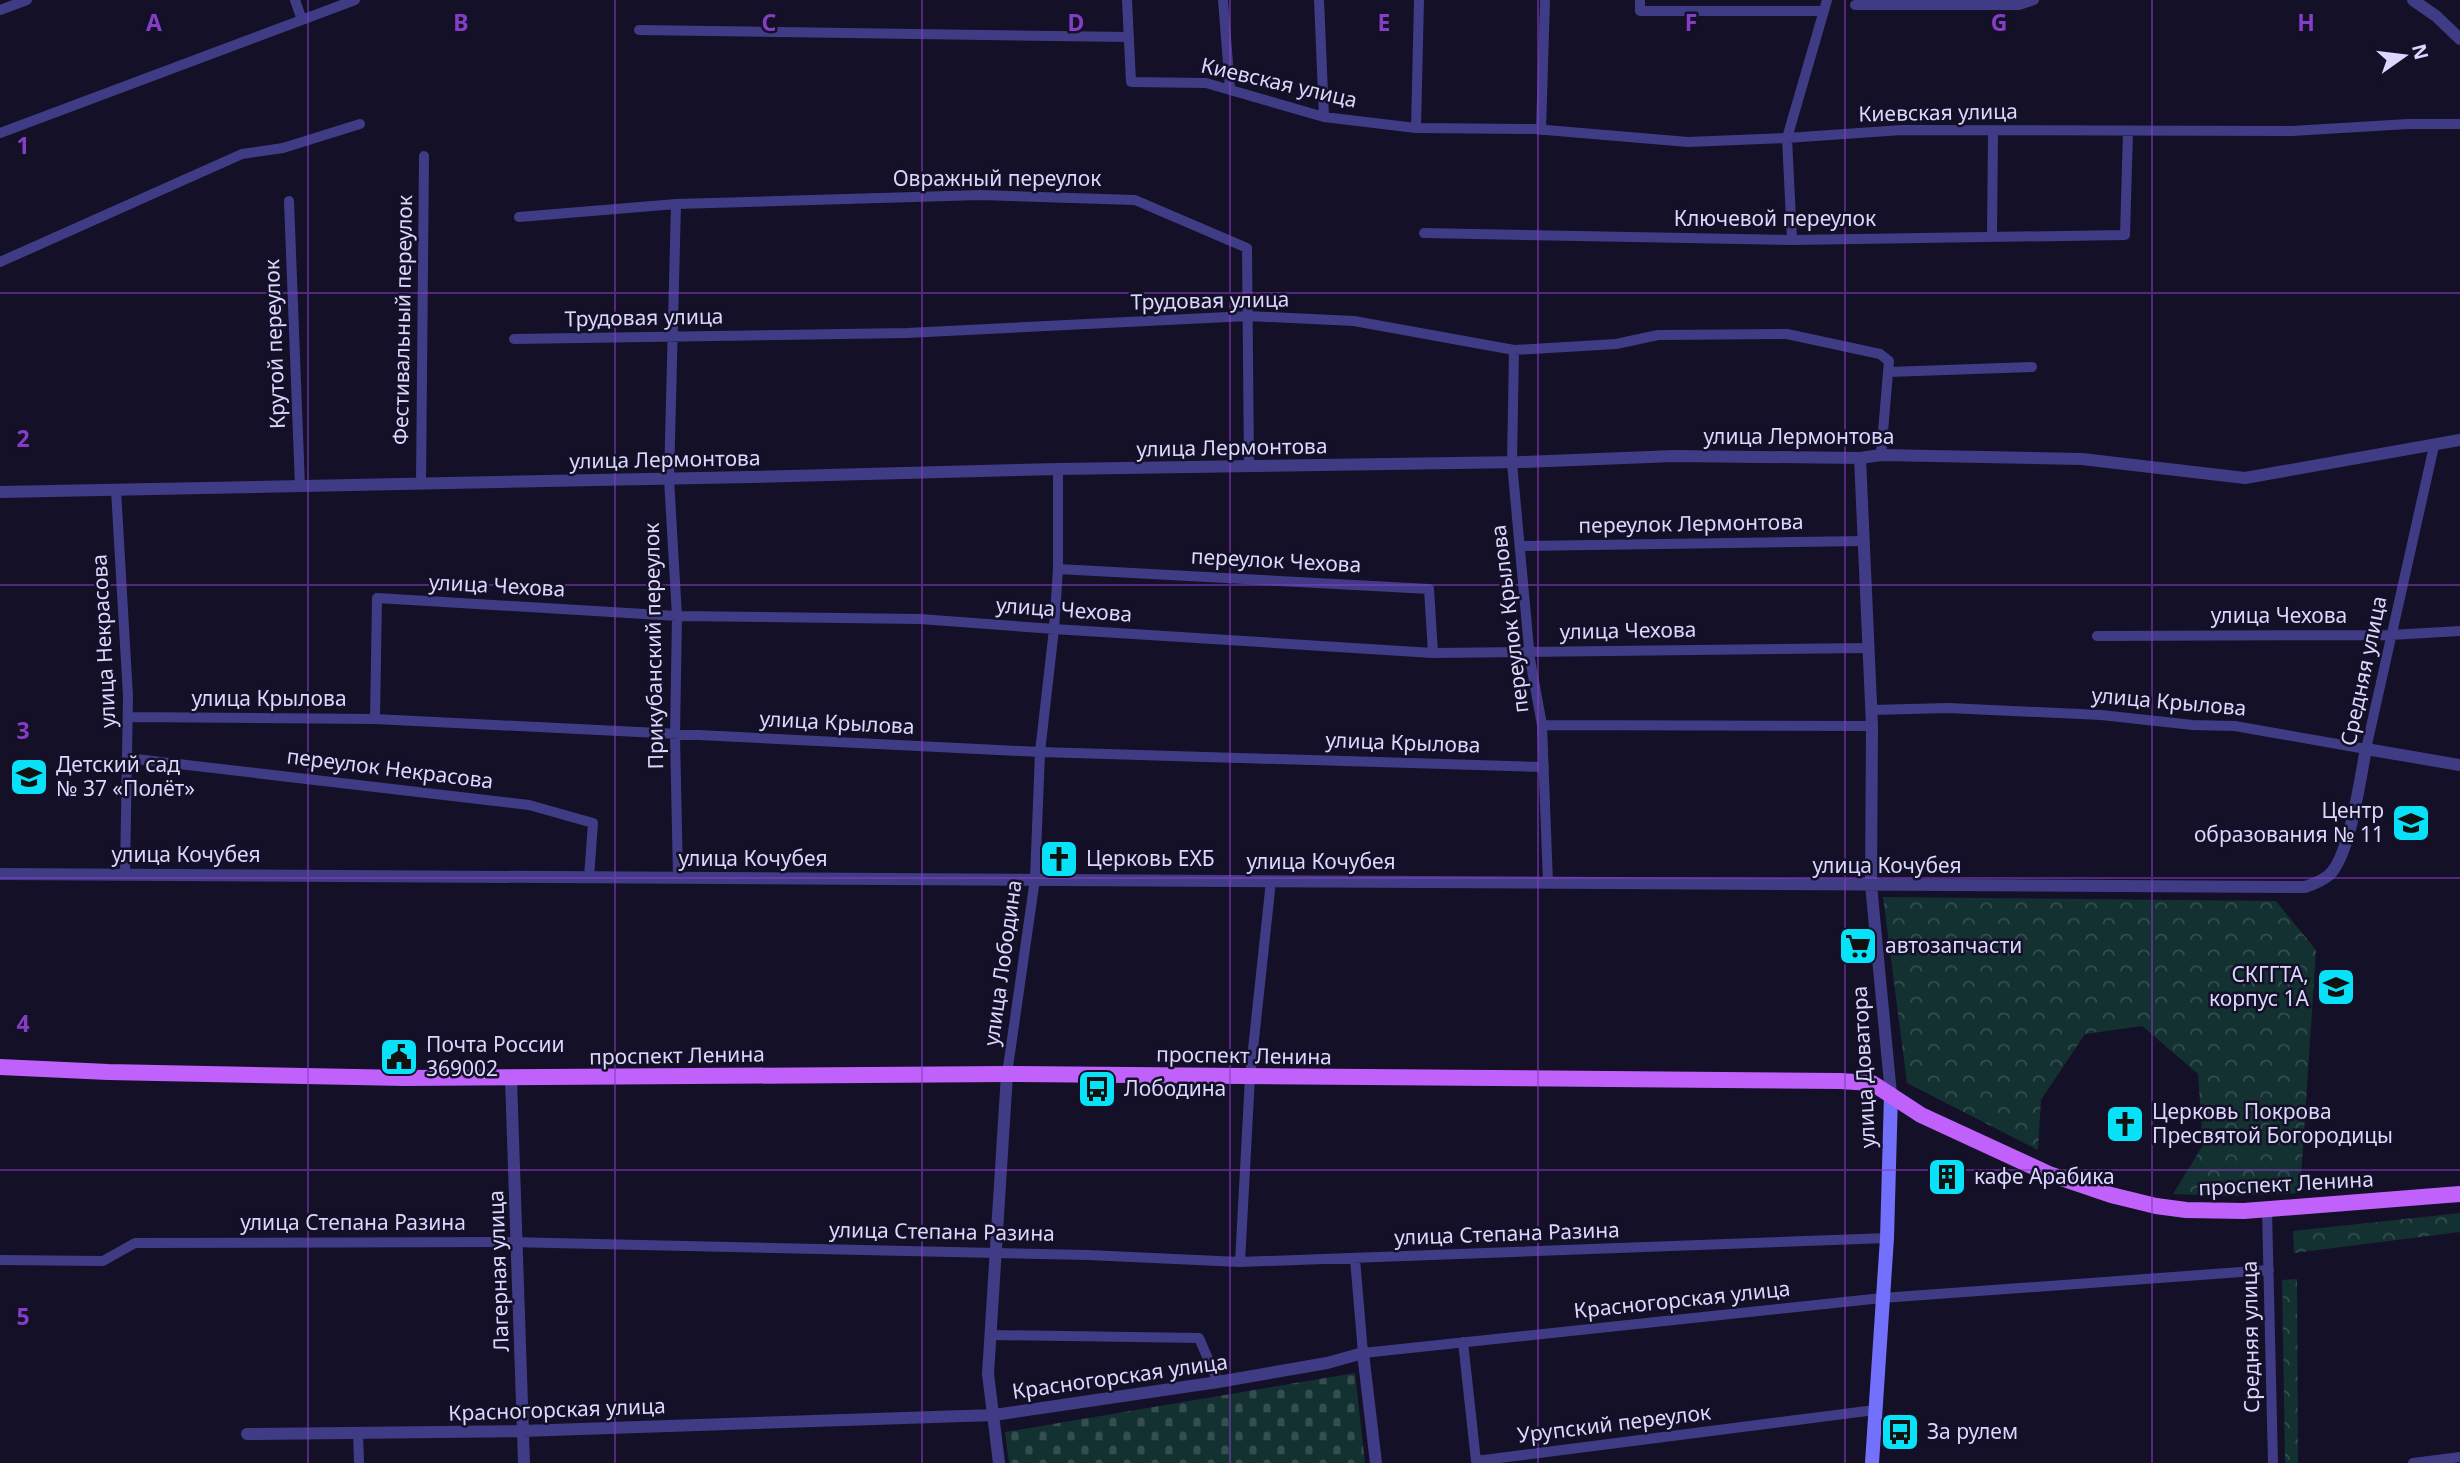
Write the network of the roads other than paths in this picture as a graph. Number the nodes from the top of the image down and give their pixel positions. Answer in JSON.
{"nodes":[{"id":1,"x":27,"y":0,"type":"edge"},
{"id":2,"x":295,"y":0,"type":"edge"},
{"id":3,"x":355,"y":0,"type":"edge"},
{"id":4,"x":1127,"y":0,"type":"edge"},
{"id":5,"x":1223,"y":0,"type":"edge"},
{"id":6,"x":1319,"y":0,"type":"edge"},
{"id":7,"x":1419,"y":0,"type":"edge"},
{"id":8,"x":1545,"y":0,"type":"edge"},
{"id":9,"x":1640,"y":0,"type":"edge"},
{"id":10,"x":2034,"y":0,"type":"edge"},
{"id":11,"x":2413,"y":0,"type":"edge"},
{"id":12,"x":1855,"y":5,"type":"dead end"},
{"id":13,"x":1825,"y":6,"type":"edge"},
{"id":14,"x":0,"y":10,"type":"edge"},
{"id":15,"x":302,"y":20,"type":"junction"},
{"id":16,"x":639,"y":30,"type":"dead end"},
{"id":17,"x":1129,"y":37,"type":"junction"},
{"id":18,"x":2460,"y":39,"type":"edge"},
{"id":19,"x":1230,"y":89,"type":"junction"},
{"id":20,"x":1324,"y":117,"type":"junction"},
{"id":21,"x":360,"y":124,"type":"dead end"},
{"id":22,"x":2460,"y":124,"type":"edge"},
{"id":23,"x":1416,"y":128,"type":"junction"},
{"id":24,"x":1541,"y":130,"type":"junction"},
{"id":25,"x":2128,"y":131,"type":"junction"},
{"id":26,"x":1993,"y":132,"type":"junction"},
{"id":27,"x":0,"y":133,"type":"edge"},
{"id":28,"x":1787,"y":138,"type":"junction"},
{"id":29,"x":424,"y":156,"type":"dead end"},
{"id":30,"x":289,"y":201,"type":"dead end"},
{"id":31,"x":677,"y":204,"type":"junction"},
{"id":32,"x":519,"y":217,"type":"dead end"},
{"id":33,"x":1424,"y":233,"type":"dead end"},
{"id":34,"x":1992,"y":237,"type":"junction"},
{"id":35,"x":1792,"y":240,"type":"junction"},
{"id":36,"x":0,"y":262,"type":"edge"},
{"id":37,"x":1248,"y":316,"type":"junction"},
{"id":38,"x":672,"y":337,"type":"junction"},
{"id":39,"x":514,"y":339,"type":"dead end"},
{"id":40,"x":1514,"y":350,"type":"junction"},
{"id":41,"x":2032,"y":367,"type":"dead end"},
{"id":42,"x":1888,"y":372,"type":"junction"},
{"id":43,"x":2460,"y":440,"type":"edge"},
{"id":44,"x":2434,"y":446,"type":"junction"},
{"id":45,"x":1881,"y":455,"type":"junction"},
{"id":46,"x":1860,"y":458,"type":"junction"},
{"id":47,"x":1513,"y":463,"type":"junction"},
{"id":48,"x":1249,"y":467,"type":"junction"},
{"id":49,"x":1058,"y":469,"type":"junction"},
{"id":50,"x":669,"y":479,"type":"junction"},
{"id":51,"x":421,"y":484,"type":"junction"},
{"id":52,"x":300,"y":486,"type":"junction"},
{"id":53,"x":116,"y":490,"type":"junction"},
{"id":54,"x":0,"y":492,"type":"edge"},
{"id":55,"x":1864,"y":541,"type":"junction"},
{"id":56,"x":1520,"y":546,"type":"junction"},
{"id":57,"x":1058,"y":569,"type":"junction"},
{"id":58,"x":677,"y":616,"type":"junction"},
{"id":59,"x":1054,"y":629,"type":"junction"},
{"id":60,"x":2460,"y":631,"type":"edge"},
{"id":61,"x":2391,"y":635,"type":"junction"},
{"id":62,"x":2097,"y":636,"type":"dead end"},
{"id":63,"x":1868,"y":648,"type":"junction"},
{"id":64,"x":1529,"y":652,"type":"junction"},
{"id":65,"x":1433,"y":653,"type":"junction"},
{"id":66,"x":1871,"y":710,"type":"junction"},
{"id":67,"x":128,"y":717,"type":"junction"},
{"id":68,"x":374,"y":719,"type":"junction"},
{"id":69,"x":1542,"y":725,"type":"junction"},
{"id":70,"x":1872,"y":726,"type":"junction"},
{"id":71,"x":675,"y":735,"type":"junction"},
{"id":72,"x":2366,"y":749,"type":"junction"},
{"id":73,"x":1040,"y":752,"type":"junction"},
{"id":74,"x":127,"y":758,"type":"junction"},
{"id":75,"x":2460,"y":765,"type":"edge"},
{"id":76,"x":1544,"y":767,"type":"junction"},
{"id":77,"x":0,"y":874,"type":"edge"},
{"id":78,"x":125,"y":874,"type":"junction"},
{"id":79,"x":589,"y":877,"type":"junction"},
{"id":80,"x":678,"y":877,"type":"junction"},
{"id":81,"x":1035,"y":879,"type":"junction"},
{"id":82,"x":1271,"y":881,"type":"junction"},
{"id":83,"x":1548,"y":883,"type":"junction"},
{"id":84,"x":1871,"y":886,"type":"junction"},
{"id":85,"x":2305,"y":887,"type":"joint"},
{"id":86,"x":0,"y":1068,"type":"edge"},
{"id":87,"x":1007,"y":1074,"type":"junction"},
{"id":88,"x":1250,"y":1077,"type":"junction"},
{"id":89,"x":511,"y":1079,"type":"junction"},
{"id":90,"x":1891,"y":1094,"type":"junction"},
{"id":91,"x":2460,"y":1194,"type":"edge"},
{"id":92,"x":2267,"y":1210,"type":"junction"},
{"id":93,"x":1886,"y":1238,"type":"junction"},
{"id":94,"x":518,"y":1242,"type":"junction"},
{"id":95,"x":995,"y":1253,"type":"junction"},
{"id":96,"x":1355,"y":1259,"type":"junction"},
{"id":97,"x":0,"y":1260,"type":"edge"},
{"id":98,"x":1240,"y":1262,"type":"junction"},
{"id":99,"x":2269,"y":1270,"type":"junction"},
{"id":100,"x":1882,"y":1298,"type":"junction"},
{"id":101,"x":990,"y":1335,"type":"junction"},
{"id":102,"x":1464,"y":1342,"type":"junction"},
{"id":103,"x":1363,"y":1353,"type":"junction"},
{"id":104,"x":1218,"y":1382,"type":"junction"},
{"id":105,"x":1875,"y":1410,"type":"junction"},
{"id":106,"x":994,"y":1415,"type":"junction"},
{"id":107,"x":522,"y":1431,"type":"junction"},
{"id":108,"x":358,"y":1433,"type":"junction"},
{"id":109,"x":247,"y":1434,"type":"dead end"},
{"id":110,"x":2460,"y":1457,"type":"edge"},
{"id":111,"x":359,"y":1463,"type":"edge"},
{"id":112,"x":524,"y":1463,"type":"edge"},
{"id":113,"x":999,"y":1463,"type":"edge"},
{"id":114,"x":1376,"y":1463,"type":"edge"},
{"id":115,"x":1872,"y":1463,"type":"edge"},
{"id":116,"x":2273,"y":1463,"type":"edge"},
{"id":117,"x":2413,"y":1463,"type":"edge"}],
"edges":[{"from":1,"to":14,"type":"street"},
{"from":2,"to":15,"type":"street"},
{"from":3,"to":15,"type":"street"},
{"from":4,"to":17,"type":"street","name":"Киевская улица"},
{"from":5,"to":19,"type":"street"},
{"from":6,"to":20,"type":"street"},
{"from":7,"to":23,"type":"street"},
{"from":8,"to":24,"type":"street"},
{"from":9,"to":13,"type":"street"},
{"from":10,"to":12,"type":"street"},
{"from":11,"to":18,"type":"street"},
{"from":13,"to":28,"type":"street"},
{"from":15,"to":27,"type":"street"},
{"from":16,"to":17,"type":"street"},
{"from":17,"to":19,"type":"street","name":"Киевская улица"},
{"from":19,"to":20,"type":"street","name":"Киевская улица"},
{"from":20,"to":23,"type":"street","name":"Киевская улица"},
{"from":21,"to":36,"type":"street"},
{"from":22,"to":25,"type":"street","name":"Киевская улица"},
{"from":23,"to":24,"type":"street","name":"Киевская улица"},
{"from":24,"to":28,"type":"street","name":"Киевская улица"},
{"from":25,"to":26,"type":"street","name":"Киевская улица"},
{"from":25,"to":34,"type":"street","name":"Ключевой переулок"},
{"from":26,"to":28,"type":"street","name":"Киевская улица"},
{"from":26,"to":34,"type":"street"},
{"from":28,"to":35,"type":"street"},
{"from":29,"to":51,"type":"street","name":"Фестивальный переулок"},
{"from":30,"to":52,"type":"street","name":"Крутой переулок"},
{"from":31,"to":32,"type":"street","name":"Овражный переулок"},
{"from":31,"to":37,"type":"street","name":"Овражный переулок"},
{"from":31,"to":38,"type":"street","name":"Прикубанский переулок"},
{"from":33,"to":35,"type":"street","name":"Ключевой переулок"},
{"from":34,"to":35,"type":"street","name":"Ключевой переулок"},
{"from":37,"to":38,"type":"street","name":"Трудовая улица"},
{"from":37,"to":40,"type":"street","name":"Трудовая улица"},
{"from":37,"to":48,"type":"street","name":"Овражный переулок"},
{"from":38,"to":39,"type":"street","name":"Трудовая улица"},
{"from":38,"to":50,"type":"street","name":"Прикубанский переулок"},
{"from":40,"to":42,"type":"street","name":"Трудовая улица"},
{"from":40,"to":47,"type":"street","name":"переулок Крылова"},
{"from":41,"to":42,"type":"street"},
{"from":42,"to":45,"type":"street"},
{"from":43,"to":44,"type":"street","name":"улица Лермонтова"},
{"from":44,"to":45,"type":"street","name":"улица Лермонтова"},
{"from":44,"to":61,"type":"street","name":"Средняя улица"},
{"from":45,"to":46,"type":"street","name":"улица Лермонтова"},
{"from":46,"to":47,"type":"street","name":"улица Лермонтова"},
{"from":46,"to":55,"type":"street","name":"улица Доватора"},
{"from":47,"to":48,"type":"street","name":"улица Лермонтова"},
{"from":47,"to":56,"type":"street","name":"переулок Крылова"},
{"from":48,"to":49,"type":"street","name":"улица Лермонтова"},
{"from":49,"to":50,"type":"street","name":"улица Лермонтова"},
{"from":49,"to":57,"type":"street","name":"улица Лободина"},
{"from":50,"to":51,"type":"street","name":"улица Лермонтова"},
{"from":50,"to":58,"type":"street","name":"Прикубанский переулок"},
{"from":51,"to":52,"type":"street","name":"улица Лермонтова"},
{"from":52,"to":53,"type":"street","name":"улица Лермонтова"},
{"from":53,"to":54,"type":"street","name":"улица Лермонтова"},
{"from":53,"to":67,"type":"street","name":"улица Некрасова"},
{"from":55,"to":56,"type":"street","name":"переулок Лермонтова"},
{"from":55,"to":63,"type":"street","name":"улица Доватора"},
{"from":56,"to":64,"type":"street","name":"переулок Крылова"},
{"from":57,"to":59,"type":"street","name":"улица Лободина"},
{"from":57,"to":65,"type":"street","name":"переулок Чехова"},
{"from":58,"to":59,"type":"street","name":"улица Чехова"},
{"from":58,"to":68,"type":"street","name":"улица Чехова"},
{"from":58,"to":71,"type":"street","name":"Прикубанский переулок"},
{"from":59,"to":65,"type":"street","name":"улица Чехова"},
{"from":59,"to":73,"type":"street","name":"улица Лободина"},
{"from":60,"to":61,"type":"street","name":"улица Чехова"},
{"from":61,"to":62,"type":"street","name":"улица Чехова"},
{"from":61,"to":72,"type":"street","name":"Средняя улица"},
{"from":63,"to":64,"type":"street","name":"улица Чехова"},
{"from":63,"to":66,"type":"street","name":"улица Доватора"},
{"from":64,"to":65,"type":"street","name":"улица Чехова"},
{"from":64,"to":69,"type":"street","name":"переулок Крылова"},
{"from":66,"to":70,"type":"street","name":"улица Доватора"},
{"from":66,"to":72,"type":"street","name":"улица Крылова"},
{"from":67,"to":68,"type":"street","name":"улица Крылова"},
{"from":67,"to":74,"type":"street","name":"улица Некрасова"},
{"from":68,"to":71,"type":"street","name":"улица Крылова"},
{"from":69,"to":70,"type":"street"},
{"from":69,"to":76,"type":"street","name":"переулок Крылова"},
{"from":70,"to":84,"type":"street","name":"улица Доватора"},
{"from":71,"to":73,"type":"street","name":"улица Крылова"},
{"from":71,"to":80,"type":"street","name":"Прикубанский переулок"},
{"from":72,"to":75,"type":"street","name":"улица Крылова"},
{"from":72,"to":85,"type":"street","name":"Средняя улица"},
{"from":73,"to":76,"type":"street","name":"улица Крылова"},
{"from":73,"to":81,"type":"street","name":"улица Лободина"},
{"from":74,"to":78,"type":"street","name":"улица Некрасова"},
{"from":74,"to":79,"type":"street","name":"переулок Некрасова"},
{"from":76,"to":83,"type":"street","name":"переулок Крылова"},
{"from":77,"to":78,"type":"street","name":"улица Кочубея"},
{"from":78,"to":79,"type":"street","name":"улица Кочубея"},
{"from":79,"to":80,"type":"street","name":"улица Кочубея"},
{"from":80,"to":81,"type":"street","name":"улица Кочубея"},
{"from":81,"to":82,"type":"street","name":"улица Кочубея"},
{"from":81,"to":87,"type":"street","name":"улица Лободина"},
{"from":82,"to":83,"type":"street","name":"улица Кочубея"},
{"from":82,"to":88,"type":"street"},
{"from":83,"to":84,"type":"street","name":"улица Кочубея"},
{"from":84,"to":85,"type":"street","name":"улица Кочубея"},
{"from":84,"to":90,"type":"street","name":"улица Доватора"},
{"from":86,"to":89,"type":"main road","name":"проспект Ленина"},
{"from":87,"to":88,"type":"main road","name":"проспект Ленина"},
{"from":87,"to":89,"type":"main road","name":"проспект Ленина"},
{"from":87,"to":95,"type":"street","name":"улица Лободина"},
{"from":88,"to":90,"type":"main road","name":"проспект Ленина"},
{"from":88,"to":98,"type":"street"},
{"from":89,"to":94,"type":"street","name":"Лагерная улица"},
{"from":90,"to":92,"type":"main road","name":"проспект Ленина"},
{"from":90,"to":93,"type":"main road","name":"улица Доватора"},
{"from":91,"to":92,"type":"main road","name":"проспект Ленина"},
{"from":92,"to":99,"type":"street","name":"Средняя улица"},
{"from":93,"to":96,"type":"street","name":"улица Степана Разина"},
{"from":93,"to":100,"type":"main road","name":"улица Доватора"},
{"from":94,"to":95,"type":"street","name":"улица Степана Разина"},
{"from":94,"to":97,"type":"street","name":"улица Степана Разина"},
{"from":94,"to":107,"type":"street","name":"Лагерная улица"},
{"from":95,"to":98,"type":"street","name":"улица Степана Разина"},
{"from":95,"to":101,"type":"street","name":"улица Лободина"},
{"from":96,"to":98,"type":"street","name":"улица Степана Разина"},
{"from":96,"to":103,"type":"street"},
{"from":99,"to":100,"type":"street"},
{"from":99,"to":116,"type":"street","name":"Средняя улица"},
{"from":100,"to":102,"type":"street","name":"Красногорская улица"},
{"from":100,"to":105,"type":"main road","name":"улица Доватора"},
{"from":101,"to":104,"type":"street"},
{"from":101,"to":106,"type":"street","name":"улица Лободина"},
{"from":102,"to":103,"type":"street","name":"Красногорская улица"},
{"from":102,"to":105,"type":"street","name":"Урупский переулок"},
{"from":103,"to":104,"type":"street","name":"Красногорская улица"},
{"from":103,"to":114,"type":"street"},
{"from":104,"to":106,"type":"street","name":"Красногорская улица"},
{"from":105,"to":115,"type":"main road","name":"улица Доватора"},
{"from":106,"to":107,"type":"street","name":"Красногорская улица"},
{"from":106,"to":113,"type":"street","name":"улица Лободина"},
{"from":107,"to":108,"type":"street","name":"Красногорская улица"},
{"from":107,"to":112,"type":"street","name":"Лагерная улица"},
{"from":108,"to":109,"type":"street","name":"Красногорская улица"},
{"from":108,"to":111,"type":"street"},
{"from":110,"to":117,"type":"street"}]}
